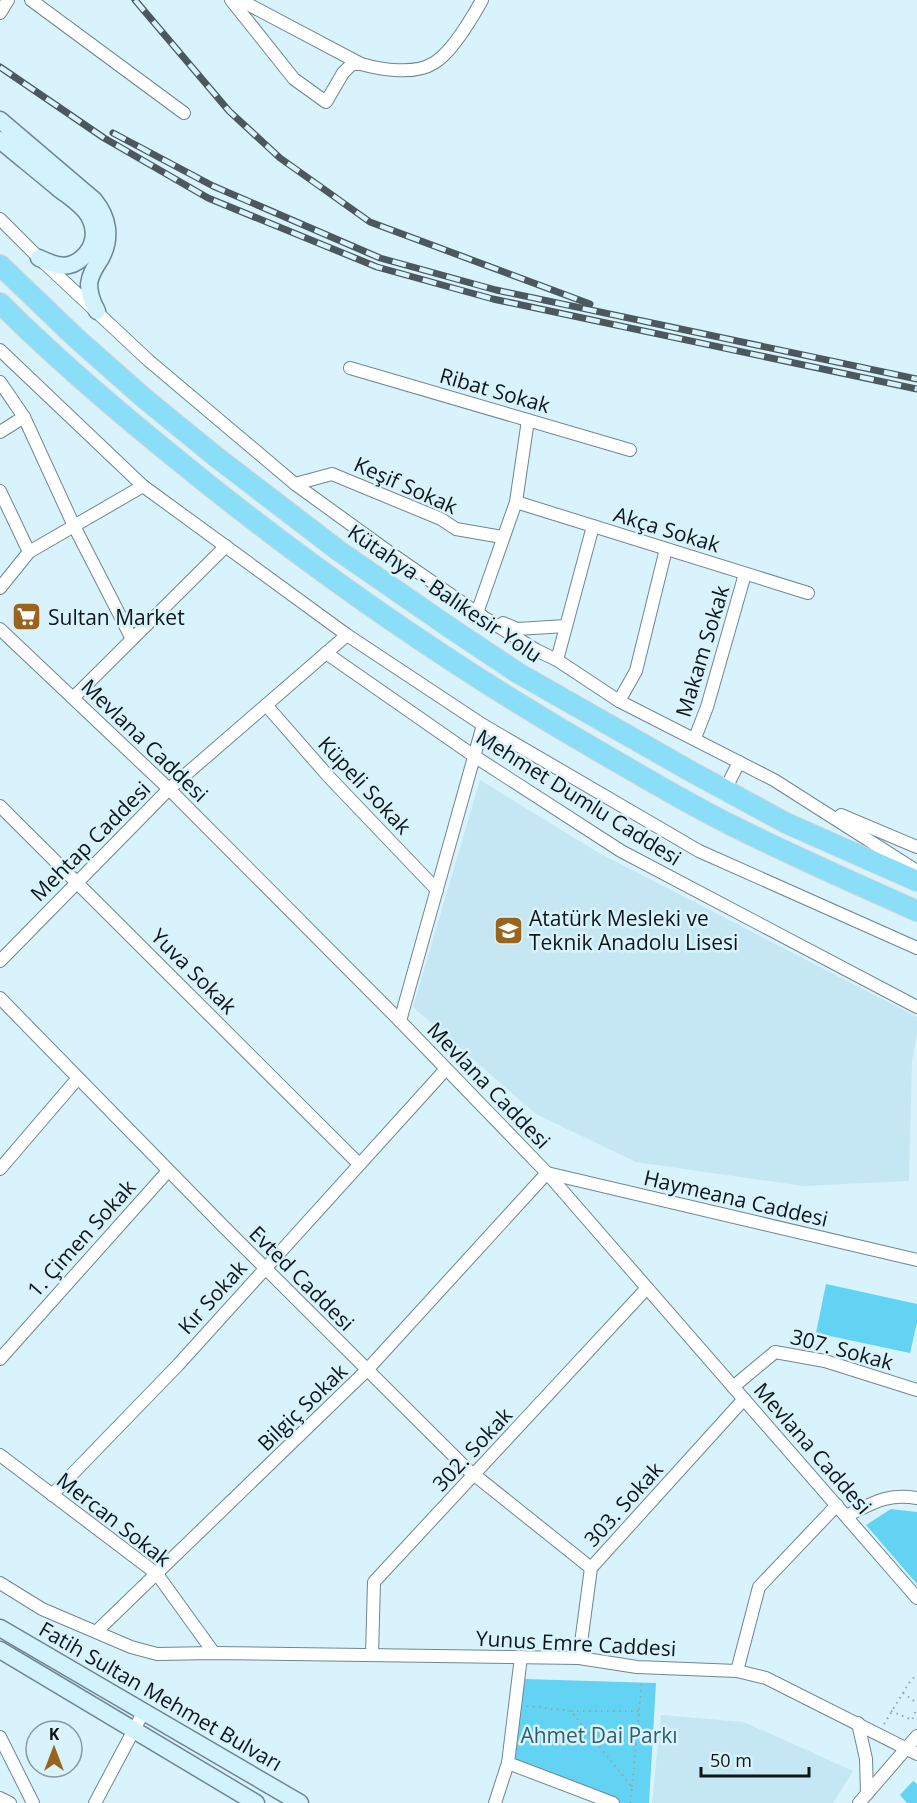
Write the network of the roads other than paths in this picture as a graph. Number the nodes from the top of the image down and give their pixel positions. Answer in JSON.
{"nodes":[{"id":1,"x":8,"y":0,"type":"edge"},
{"id":2,"x":31,"y":0,"type":"edge"},
{"id":3,"x":231,"y":0,"type":"edge"},
{"id":4,"x":240,"y":0,"type":"edge"},
{"id":5,"x":482,"y":0,"type":"edge"},
{"id":6,"x":0,"y":13,"type":"edge"},
{"id":7,"x":361,"y":64,"type":"junction"},
{"id":8,"x":184,"y":113,"type":"dead end"},
{"id":9,"x":1,"y":128,"type":"edge"},
{"id":10,"x":0,"y":219,"type":"edge"},
{"id":11,"x":39,"y":258,"type":"junction"},
{"id":12,"x":0,"y":265,"type":"edge"},
{"id":13,"x":0,"y":303,"type":"edge"},
{"id":14,"x":97,"y":311,"type":"junction"},
{"id":15,"x":0,"y":350,"type":"edge"},
{"id":16,"x":350,"y":368,"type":"dead end"},
{"id":17,"x":0,"y":382,"type":"edge"},
{"id":18,"x":24,"y":417,"type":"junction"},
{"id":19,"x":528,"y":420,"type":"junction"},
{"id":20,"x":0,"y":432,"type":"edge"},
{"id":21,"x":630,"y":450,"type":"dead end"},
{"id":22,"x":295,"y":484,"type":"junction"},
{"id":23,"x":143,"y":486,"type":"junction"},
{"id":24,"x":0,"y":491,"type":"edge"},
{"id":25,"x":516,"y":502,"type":"junction"},
{"id":26,"x":74,"y":526,"type":"junction"},
{"id":27,"x":593,"y":526,"type":"junction"},
{"id":28,"x":502,"y":537,"type":"junction"},
{"id":29,"x":226,"y":546,"type":"junction"},
{"id":30,"x":666,"y":549,"type":"junction"},
{"id":31,"x":29,"y":552,"type":"junction"},
{"id":32,"x":745,"y":574,"type":"junction"},
{"id":33,"x":1,"y":585,"type":"edge"},
{"id":34,"x":808,"y":593,"type":"dead end"},
{"id":35,"x":477,"y":613,"type":"junction"},
{"id":36,"x":566,"y":626,"type":"junction"},
{"id":37,"x":0,"y":629,"type":"edge"},
{"id":38,"x":347,"y":634,"type":"junction"},
{"id":39,"x":132,"y":639,"type":"junction"},
{"id":40,"x":326,"y":653,"type":"junction"},
{"id":41,"x":557,"y":660,"type":"junction"},
{"id":42,"x":74,"y":697,"type":"junction"},
{"id":43,"x":619,"y":700,"type":"junction"},
{"id":44,"x":266,"y":705,"type":"junction"},
{"id":45,"x":483,"y":725,"type":"junction"},
{"id":46,"x":695,"y":738,"type":"junction"},
{"id":47,"x":474,"y":756,"type":"junction"},
{"id":48,"x":738,"y":762,"type":"junction"},
{"id":49,"x":169,"y":789,"type":"junction"},
{"id":50,"x":725,"y":790,"type":"junction"},
{"id":51,"x":809,"y":801,"type":"junction"},
{"id":52,"x":0,"y":806,"type":"edge"},
{"id":53,"x":917,"y":848,"type":"edge"},
{"id":54,"x":917,"y":870,"type":"edge"},
{"id":55,"x":917,"y":881,"type":"edge"},
{"id":56,"x":78,"y":882,"type":"junction"},
{"id":57,"x":437,"y":890,"type":"junction"},
{"id":58,"x":917,"y":911,"type":"edge"},
{"id":59,"x":917,"y":948,"type":"edge"},
{"id":60,"x":0,"y":962,"type":"edge"},
{"id":61,"x":0,"y":998,"type":"edge"},
{"id":62,"x":917,"y":1007,"type":"edge"},
{"id":63,"x":400,"y":1021,"type":"junction"},
{"id":64,"x":446,"y":1069,"type":"junction"},
{"id":65,"x":78,"y":1078,"type":"junction"},
{"id":66,"x":359,"y":1164,"type":"junction"},
{"id":67,"x":0,"y":1169,"type":"edge"},
{"id":68,"x":168,"y":1171,"type":"junction"},
{"id":69,"x":547,"y":1173,"type":"junction"},
{"id":70,"x":917,"y":1260,"type":"edge"},
{"id":71,"x":265,"y":1268,"type":"junction"},
{"id":72,"x":647,"y":1288,"type":"junction"},
{"id":73,"x":0,"y":1359,"type":"edge"},
{"id":74,"x":367,"y":1370,"type":"junction"},
{"id":75,"x":733,"y":1387,"type":"junction"},
{"id":76,"x":917,"y":1390,"type":"edge"},
{"id":77,"x":744,"y":1399,"type":"junction"},
{"id":78,"x":0,"y":1455,"type":"edge"},
{"id":79,"x":475,"y":1475,"type":"junction"},
{"id":80,"x":52,"y":1495,"type":"junction"},
{"id":81,"x":917,"y":1498,"type":"edge"},
{"id":82,"x":837,"y":1505,"type":"junction"},
{"id":83,"x":846,"y":1516,"type":"junction"},
{"id":84,"x":591,"y":1568,"type":"junction"},
{"id":85,"x":157,"y":1574,"type":"junction"},
{"id":86,"x":0,"y":1583,"type":"edge"},
{"id":87,"x":917,"y":1598,"type":"edge"},
{"id":88,"x":0,"y":1628,"type":"edge"},
{"id":89,"x":97,"y":1631,"type":"junction"},
{"id":90,"x":0,"y":1650,"type":"edge"},
{"id":91,"x":214,"y":1653,"type":"junction"},
{"id":92,"x":372,"y":1655,"type":"junction"},
{"id":93,"x":521,"y":1657,"type":"junction"},
{"id":94,"x":579,"y":1658,"type":"junction"},
{"id":95,"x":737,"y":1671,"type":"junction"},
{"id":96,"x":144,"y":1711,"type":"junction"},
{"id":97,"x":858,"y":1723,"type":"junction"},
{"id":98,"x":134,"y":1730,"type":"junction"},
{"id":99,"x":917,"y":1736,"type":"edge"},
{"id":100,"x":0,"y":1737,"type":"edge"},
{"id":101,"x":912,"y":1751,"type":"edge"},
{"id":102,"x":508,"y":1763,"type":"junction"},
{"id":103,"x":0,"y":1798,"type":"edge"},
{"id":104,"x":863,"y":1798,"type":"edge"},
{"id":105,"x":10,"y":1803,"type":"edge"},
{"id":106,"x":33,"y":1803,"type":"edge"},
{"id":107,"x":95,"y":1803,"type":"edge"},
{"id":108,"x":256,"y":1803,"type":"edge"},
{"id":109,"x":300,"y":1803,"type":"edge"},
{"id":110,"x":495,"y":1803,"type":"edge"},
{"id":111,"x":613,"y":1803,"type":"edge"}],
"edges":[{"from":1,"to":6,"type":"street"},
{"from":2,"to":8,"type":"street"},
{"from":3,"to":7,"type":"street"},
{"from":4,"to":7,"type":"street"},
{"from":5,"to":7,"type":"street"},
{"from":9,"to":11,"type":"main road"},
{"from":9,"to":14,"type":"main road"},
{"from":10,"to":11,"type":"street"},
{"from":11,"to":14,"type":"street"},
{"from":12,"to":50,"type":"highway","name":"Kütahya - Balıkesir Yolu"},
{"from":13,"to":58,"type":"highway"},
{"from":14,"to":22,"type":"street"},
{"from":15,"to":23,"type":"street"},
{"from":16,"to":19,"type":"street","name":"Ribat Sokak"},
{"from":17,"to":18,"type":"street"},
{"from":18,"to":20,"type":"street"},
{"from":18,"to":26,"type":"street"},
{"from":19,"to":21,"type":"street","name":"Ribat Sokak"},
{"from":19,"to":25,"type":"street"},
{"from":22,"to":28,"type":"street","name":"Keşif Sokak"},
{"from":22,"to":35,"type":"street"},
{"from":23,"to":26,"type":"street"},
{"from":23,"to":29,"type":"street"},
{"from":24,"to":31,"type":"street"},
{"from":25,"to":27,"type":"street","name":"Akça Sokak"},
{"from":25,"to":28,"type":"street"},
{"from":26,"to":31,"type":"street"},
{"from":26,"to":39,"type":"street"},
{"from":27,"to":30,"type":"street","name":"Akça Sokak"},
{"from":27,"to":36,"type":"street"},
{"from":28,"to":35,"type":"street"},
{"from":29,"to":38,"type":"street"},
{"from":29,"to":39,"type":"street"},
{"from":30,"to":32,"type":"street","name":"Akça Sokak"},
{"from":30,"to":43,"type":"street"},
{"from":31,"to":33,"type":"street"},
{"from":32,"to":34,"type":"street","name":"Akça Sokak"},
{"from":32,"to":46,"type":"street","name":"Makam Sokak"},
{"from":35,"to":36,"type":"street"},
{"from":35,"to":41,"type":"street"},
{"from":36,"to":41,"type":"street"},
{"from":37,"to":42,"type":"street","name":"Mevlana Caddesi"},
{"from":38,"to":40,"type":"street","name":"Mehtap Caddesi"},
{"from":38,"to":45,"type":"street"},
{"from":39,"to":42,"type":"street"},
{"from":40,"to":44,"type":"street","name":"Mehtap Caddesi"},
{"from":40,"to":47,"type":"street","name":"Mehmet Dumlu Caddesi"},
{"from":41,"to":43,"type":"street"},
{"from":42,"to":49,"type":"street","name":"Mevlana Caddesi"},
{"from":43,"to":46,"type":"street"},
{"from":44,"to":49,"type":"street","name":"Mehtap Caddesi"},
{"from":44,"to":57,"type":"street","name":"Küpeli Sokak"},
{"from":45,"to":47,"type":"street"},
{"from":45,"to":59,"type":"street"},
{"from":46,"to":48,"type":"street"},
{"from":47,"to":57,"type":"street"},
{"from":47,"to":62,"type":"street","name":"Mehmet Dumlu Caddesi"},
{"from":48,"to":50,"type":"street"},
{"from":48,"to":51,"type":"street"},
{"from":49,"to":56,"type":"street","name":"Mehtap Caddesi"},
{"from":49,"to":63,"type":"street","name":"Mevlana Caddesi"},
{"from":50,"to":55,"type":"highway","name":"Kütahya - Balıkesir Yolu"},
{"from":51,"to":53,"type":"street"},
{"from":51,"to":54,"type":"street"},
{"from":52,"to":56,"type":"street","name":"Yuva Sokak"},
{"from":56,"to":60,"type":"street","name":"Mehtap Caddesi"},
{"from":56,"to":66,"type":"street","name":"Yuva Sokak"},
{"from":57,"to":63,"type":"street"},
{"from":61,"to":65,"type":"street","name":"Evted Caddesi"},
{"from":63,"to":64,"type":"street","name":"Mevlana Caddesi"},
{"from":64,"to":66,"type":"street","name":"Kır Sokak"},
{"from":64,"to":69,"type":"street","name":"Mevlana Caddesi"},
{"from":65,"to":67,"type":"street"},
{"from":65,"to":68,"type":"street","name":"Evted Caddesi"},
{"from":66,"to":71,"type":"street","name":"Kır Sokak"},
{"from":68,"to":71,"type":"street","name":"Evted Caddesi"},
{"from":68,"to":73,"type":"street","name":"1. Çimen Sokak"},
{"from":69,"to":70,"type":"street","name":"Haymeana Caddesi"},
{"from":69,"to":72,"type":"street","name":"Mevlana Caddesi"},
{"from":69,"to":74,"type":"street","name":"Bilgiç Sokak"},
{"from":71,"to":74,"type":"street","name":"Evted Caddesi"},
{"from":71,"to":80,"type":"street","name":"Kır Sokak"},
{"from":72,"to":75,"type":"street","name":"Mevlana Caddesi"},
{"from":72,"to":79,"type":"street","name":"302. Sokak"},
{"from":74,"to":79,"type":"street","name":"Evted Caddesi"},
{"from":74,"to":85,"type":"street","name":"Bilgiç Sokak"},
{"from":75,"to":76,"type":"street","name":"307. Sokak"},
{"from":75,"to":77,"type":"street","name":"Mevlana Caddesi"},
{"from":77,"to":82,"type":"street","name":"Mevlana Caddesi"},
{"from":77,"to":84,"type":"street","name":"303. Sokak"},
{"from":78,"to":80,"type":"street","name":"Mercan Sokak"},
{"from":79,"to":84,"type":"street","name":"Evted Caddesi"},
{"from":79,"to":92,"type":"street","name":"302. Sokak"},
{"from":80,"to":85,"type":"street","name":"Mercan Sokak"},
{"from":81,"to":83,"type":"street"},
{"from":82,"to":83,"type":"street","name":"Mevlana Caddesi"},
{"from":82,"to":95,"type":"street"},
{"from":83,"to":87,"type":"street","name":"Mevlana Caddesi"},
{"from":84,"to":94,"type":"street","name":"303. Sokak"},
{"from":85,"to":89,"type":"street","name":"Bilgiç Sokak"},
{"from":85,"to":91,"type":"street","name":"Mercan Sokak"},
{"from":86,"to":89,"type":"street","name":"Yunus Emre Caddesi"},
{"from":88,"to":96,"type":"main road","name":"Fatih Sultan Mehmet Bulvarı"},
{"from":89,"to":91,"type":"street","name":"Yunus Emre Caddesi"},
{"from":90,"to":98,"type":"main road","name":"Fatih Sultan Mehmet Bulvarı"},
{"from":91,"to":92,"type":"street","name":"Yunus Emre Caddesi"},
{"from":92,"to":93,"type":"street","name":"Yunus Emre Caddesi"},
{"from":93,"to":94,"type":"street","name":"Yunus Emre Caddesi"},
{"from":93,"to":102,"type":"street"},
{"from":94,"to":95,"type":"street","name":"Yunus Emre Caddesi"},
{"from":95,"to":97,"type":"street","name":"Yunus Emre Caddesi"},
{"from":96,"to":98,"type":"street"},
{"from":96,"to":109,"type":"main road","name":"Fatih Sultan Mehmet Bulvarı"},
{"from":97,"to":101,"type":"street","name":"Yunus Emre Caddesi"},
{"from":97,"to":104,"type":"street"},
{"from":98,"to":107,"type":"street"},
{"from":98,"to":108,"type":"main road","name":"Fatih Sultan Mehmet Bulvarı"},
{"from":99,"to":101,"type":"street"},
{"from":100,"to":106,"type":"street"},
{"from":101,"to":104,"type":"street"},
{"from":102,"to":110,"type":"street"},
{"from":102,"to":111,"type":"street"},
{"from":103,"to":105,"type":"street"}]}
